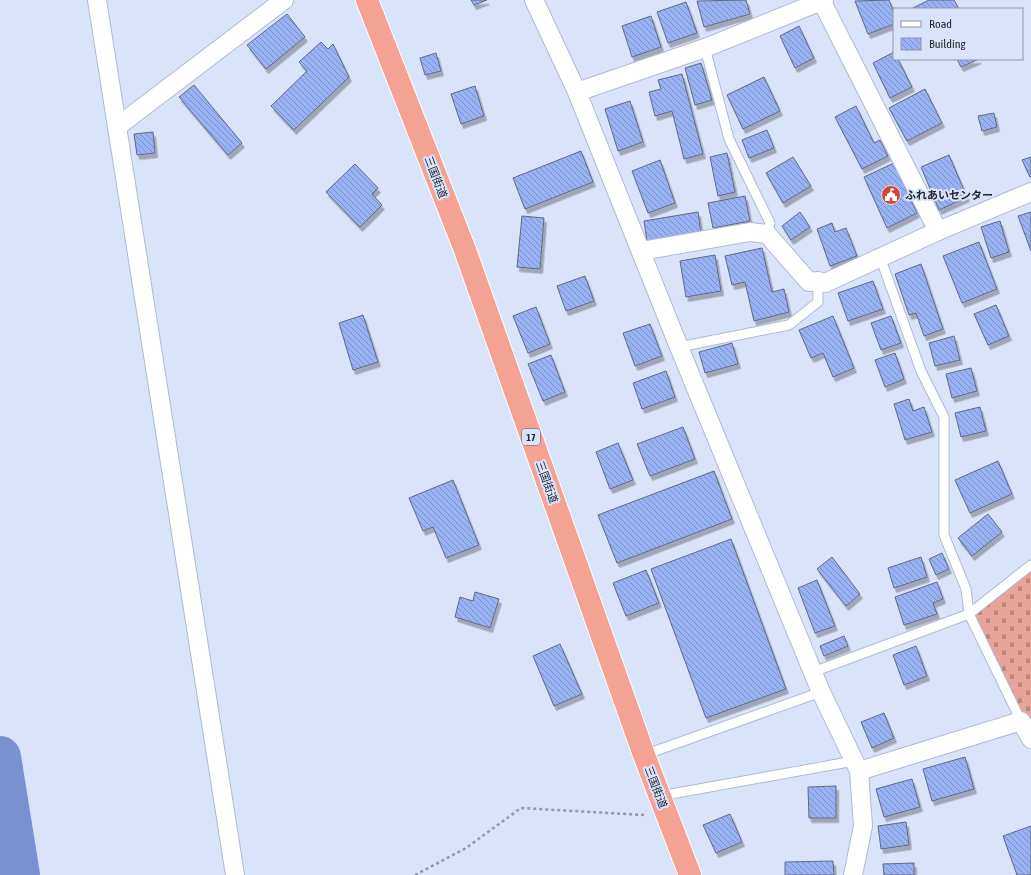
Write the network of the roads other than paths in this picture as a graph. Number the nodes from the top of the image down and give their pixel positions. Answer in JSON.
{"nodes":[{"id":1,"x":97,"y":0,"type":"edge"},
{"id":2,"x":284,"y":0,"type":"edge"},
{"id":3,"x":367,"y":0,"type":"edge"},
{"id":4,"x":534,"y":0,"type":"edge"},
{"id":5,"x":823,"y":1,"type":"edge"},
{"id":6,"x":705,"y":48,"type":"junction"},
{"id":7,"x":576,"y":92,"type":"junction"},
{"id":8,"x":118,"y":126,"type":"junction"},
{"id":9,"x":1031,"y":192,"type":"edge"},
{"id":10,"x":938,"y":231,"type":"junction"},
{"id":11,"x":767,"y":234,"type":"junction"},
{"id":12,"x":640,"y":251,"type":"junction"},
{"id":13,"x":880,"y":257,"type":"junction"},
{"id":14,"x":818,"y":281,"type":"junction"},
{"id":15,"x":679,"y":347,"type":"junction"},
{"id":16,"x":1031,"y":565,"type":"edge"},
{"id":17,"x":969,"y":614,"type":"junction"},
{"id":18,"x":813,"y":672,"type":"junction"},
{"id":19,"x":821,"y":692,"type":"junction"},
{"id":20,"x":1021,"y":721,"type":"junction"},
{"id":21,"x":1031,"y":740,"type":"edge"},
{"id":22,"x":644,"y":755,"type":"junction"},
{"id":23,"x":857,"y":766,"type":"junction"},
{"id":24,"x":660,"y":796,"type":"junction"},
{"id":25,"x":235,"y":875,"type":"edge"},
{"id":26,"x":690,"y":875,"type":"edge"},
{"id":27,"x":853,"y":875,"type":"edge"}],
"edges":[{"from":1,"to":8,"type":"street"},
{"from":2,"to":8,"type":"street"},
{"from":3,"to":22,"type":"highway","name":"三国街道","number":"17"},
{"from":4,"to":7,"type":"street"},
{"from":5,"to":6,"type":"street"},
{"from":5,"to":10,"type":"street"},
{"from":6,"to":7,"type":"street"},
{"from":6,"to":11,"type":"lane"},
{"from":7,"to":12,"type":"street"},
{"from":8,"to":25,"type":"street"},
{"from":9,"to":10,"type":"street"},
{"from":10,"to":13,"type":"street"},
{"from":11,"to":12,"type":"street"},
{"from":11,"to":14,"type":"street"},
{"from":12,"to":15,"type":"street"},
{"from":13,"to":14,"type":"street"},
{"from":13,"to":17,"type":"lane"},
{"from":14,"to":15,"type":"lane"},
{"from":15,"to":18,"type":"street"},
{"from":16,"to":17,"type":"lane"},
{"from":17,"to":18,"type":"lane"},
{"from":17,"to":20,"type":"lane"},
{"from":18,"to":19,"type":"street"},
{"from":19,"to":22,"type":"lane"},
{"from":19,"to":23,"type":"street"},
{"from":20,"to":21,"type":"street"},
{"from":20,"to":23,"type":"street"},
{"from":22,"to":24,"type":"highway","name":"三国街道","number":"17"},
{"from":23,"to":24,"type":"lane"},
{"from":23,"to":27,"type":"street"},
{"from":24,"to":26,"type":"highway","name":"三国街道","number":"17"}]}
